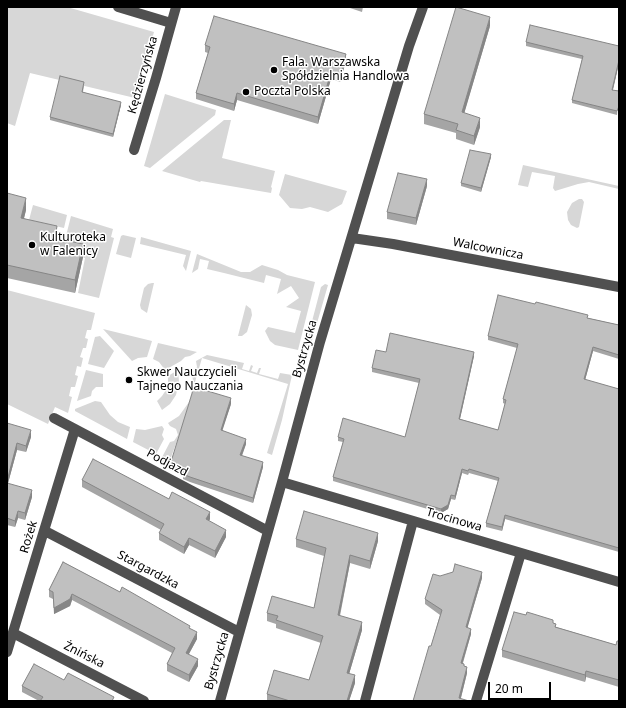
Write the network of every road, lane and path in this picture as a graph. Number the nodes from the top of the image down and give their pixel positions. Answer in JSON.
{"nodes":[{"id":1,"x":118,"y":7,"type":"edge"},
{"id":2,"x":176,"y":7,"type":"edge"},
{"id":3,"x":423,"y":7,"type":"edge"},
{"id":4,"x":171,"y":23,"type":"junction"},
{"id":5,"x":134,"y":150,"type":"dead end"},
{"id":6,"x":352,"y":238,"type":"junction"},
{"id":7,"x":619,"y":287,"type":"edge"},
{"id":8,"x":54,"y":418,"type":"dead end"},
{"id":9,"x":75,"y":429,"type":"junction"},
{"id":10,"x":282,"y":482,"type":"junction"},
{"id":11,"x":413,"y":521,"type":"junction"},
{"id":12,"x":45,"y":531,"type":"junction"},
{"id":13,"x":268,"y":531,"type":"junction"},
{"id":14,"x":521,"y":553,"type":"junction"},
{"id":15,"x":619,"y":582,"type":"edge"},
{"id":16,"x":239,"y":632,"type":"junction"},
{"id":17,"x":13,"y":633,"type":"junction"},
{"id":18,"x":7,"y":652,"type":"edge"},
{"id":19,"x":144,"y":701,"type":"edge"},
{"id":20,"x":220,"y":701,"type":"edge"},
{"id":21,"x":364,"y":701,"type":"edge"},
{"id":22,"x":476,"y":701,"type":"edge"}],
"edges":[{"from":1,"to":4,"type":"street"},
{"from":2,"to":4,"type":"street","name":"Kędzierzyńska"},
{"from":3,"to":6,"type":"street","name":"Bystrzycka"},
{"from":4,"to":5,"type":"street","name":"Kędzierzyńska"},
{"from":6,"to":7,"type":"street","name":"Walcownicza"},
{"from":6,"to":10,"type":"street","name":"Bystrzycka"},
{"from":8,"to":9,"type":"street","name":"Podjazd"},
{"from":9,"to":12,"type":"street","name":"Rożek"},
{"from":9,"to":13,"type":"street","name":"Podjazd"},
{"from":10,"to":11,"type":"street","name":"Trocinowa"},
{"from":10,"to":13,"type":"street","name":"Bystrzycka"},
{"from":11,"to":14,"type":"street","name":"Trocinowa"},
{"from":11,"to":21,"type":"street"},
{"from":12,"to":16,"type":"street","name":"Stargardzka"},
{"from":12,"to":17,"type":"street","name":"Rożek"},
{"from":13,"to":16,"type":"street","name":"Bystrzycka"},
{"from":14,"to":15,"type":"street","name":"Trocinowa"},
{"from":14,"to":22,"type":"street"},
{"from":16,"to":20,"type":"street","name":"Bystrzycka"},
{"from":17,"to":18,"type":"street","name":"Rożek"},
{"from":17,"to":19,"type":"street","name":"Żnińska"}]}
